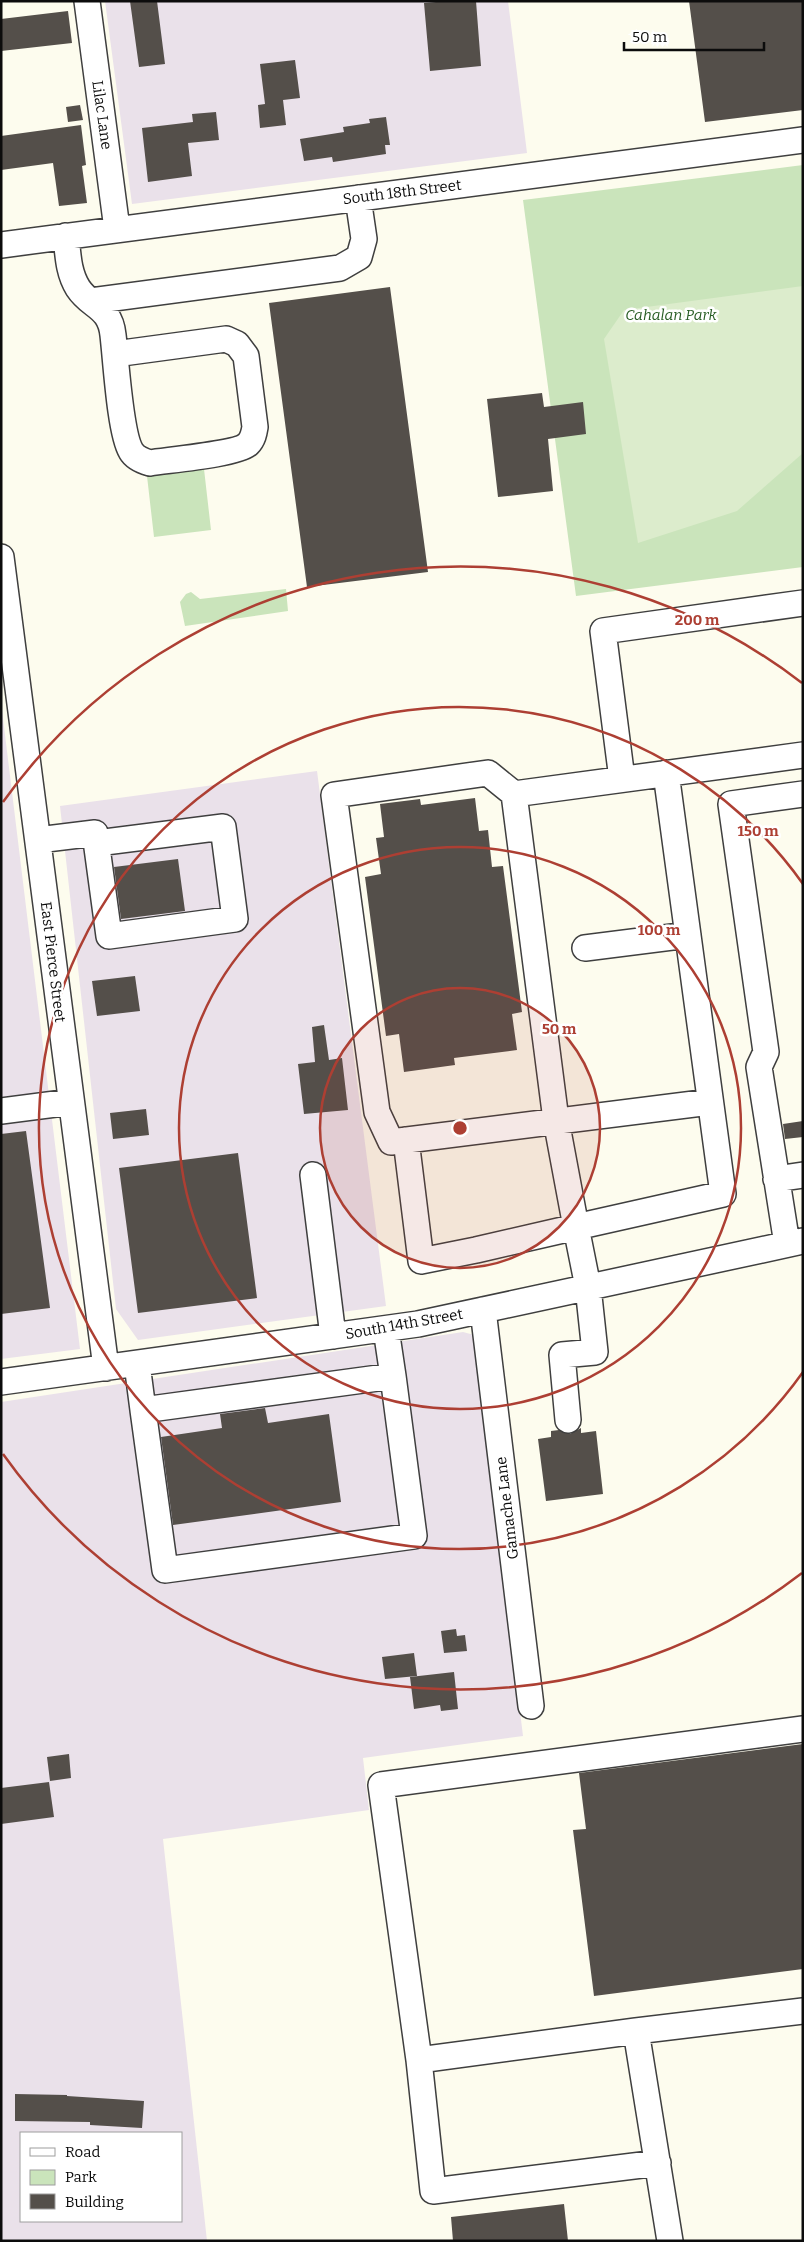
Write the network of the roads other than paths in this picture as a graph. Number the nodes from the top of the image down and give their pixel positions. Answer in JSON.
{"nodes":[{"id":1,"x":87,"y":1,"type":"edge"},
{"id":2,"x":803,"y":140,"type":"edge"},
{"id":3,"x":358,"y":198,"type":"junction"},
{"id":4,"x":117,"y":229,"type":"junction"},
{"id":5,"x":66,"y":236,"type":"junction"},
{"id":6,"x":1,"y":245,"type":"edge"},
{"id":7,"x":91,"y":301,"type":"junction"},
{"id":8,"x":115,"y":354,"type":"junction"},
{"id":9,"x":2,"y":564,"type":"edge"},
{"id":10,"x":803,"y":603,"type":"edge"},
{"id":11,"x":803,"y":755,"type":"edge"},
{"id":12,"x":666,"y":773,"type":"junction"},
{"id":13,"x":622,"y":779,"type":"junction"},
{"id":14,"x":514,"y":794,"type":"junction"},
{"id":15,"x":803,"y":794,"type":"edge"},
{"id":16,"x":38,"y":840,"type":"junction"},
{"id":17,"x":97,"y":843,"type":"junction"},
{"id":18,"x":688,"y":935,"type":"junction"},
{"id":19,"x":585,"y":948,"type":"dead end"},
{"id":20,"x":71,"y":1102,"type":"junction"},
{"id":21,"x":710,"y":1102,"type":"junction"},
{"id":22,"x":1,"y":1111,"type":"edge"},
{"id":23,"x":556,"y":1120,"type":"junction"},
{"id":24,"x":406,"y":1140,"type":"junction"},
{"id":25,"x":313,"y":1175,"type":"dead end"},
{"id":26,"x":803,"y":1175,"type":"edge"},
{"id":27,"x":776,"y":1178,"type":"junction"},
{"id":28,"x":576,"y":1227,"type":"junction"},
{"id":29,"x":795,"y":1242,"type":"edge"},
{"id":30,"x":588,"y":1287,"type":"junction"},
{"id":31,"x":483,"y":1310,"type":"junction"},
{"id":32,"x":386,"y":1328,"type":"junction"},
{"id":33,"x":333,"y":1336,"type":"junction"},
{"id":34,"x":137,"y":1364,"type":"junction"},
{"id":35,"x":106,"y":1368,"type":"junction"},
{"id":36,"x":393,"y":1376,"type":"junction"},
{"id":37,"x":1,"y":1382,"type":"edge"},
{"id":38,"x":143,"y":1410,"type":"junction"},
{"id":39,"x":568,"y":1420,"type":"dead end"},
{"id":40,"x":531,"y":1706,"type":"dead end"},
{"id":41,"x":803,"y":1729,"type":"edge"},
{"id":42,"x":803,"y":2011,"type":"edge"},
{"id":43,"x":636,"y":2030,"type":"junction"},
{"id":44,"x":419,"y":2060,"type":"junction"},
{"id":45,"x":658,"y":2163,"type":"junction"},
{"id":46,"x":670,"y":2241,"type":"edge"}],
"edges":[{"from":1,"to":4,"type":"street","name":"Lilac Lane"},
{"from":2,"to":3,"type":"street","name":"South 18th Street"},
{"from":3,"to":4,"type":"street","name":"South 18th Street"},
{"from":3,"to":7,"type":"street"},
{"from":4,"to":5,"type":"street","name":"South 18th Street"},
{"from":5,"to":6,"type":"street","name":"South 18th Street"},
{"from":5,"to":7,"type":"street"},
{"from":7,"to":8,"type":"street"},
{"from":8,"to":8,"type":"street"},
{"from":9,"to":16,"type":"street","name":"East Pierce Street"},
{"from":10,"to":13,"type":"street"},
{"from":11,"to":12,"type":"street"},
{"from":12,"to":13,"type":"street"},
{"from":12,"to":18,"type":"street"},
{"from":13,"to":14,"type":"street"},
{"from":14,"to":23,"type":"street"},
{"from":14,"to":24,"type":"street"},
{"from":15,"to":27,"type":"street"},
{"from":16,"to":17,"type":"street"},
{"from":16,"to":20,"type":"street","name":"East Pierce Street"},
{"from":17,"to":17,"type":"street"},
{"from":18,"to":19,"type":"street"},
{"from":18,"to":21,"type":"street"},
{"from":20,"to":22,"type":"street"},
{"from":20,"to":35,"type":"street","name":"East Pierce Street"},
{"from":21,"to":23,"type":"street"},
{"from":21,"to":28,"type":"street"},
{"from":23,"to":24,"type":"street"},
{"from":23,"to":28,"type":"street"},
{"from":24,"to":28,"type":"street"},
{"from":25,"to":33,"type":"street"},
{"from":26,"to":27,"type":"street"},
{"from":27,"to":29,"type":"street"},
{"from":28,"to":30,"type":"street"},
{"from":29,"to":30,"type":"street","name":"South 14th Street"},
{"from":30,"to":31,"type":"street","name":"South 14th Street"},
{"from":30,"to":39,"type":"street"},
{"from":31,"to":32,"type":"street","name":"South 14th Street"},
{"from":31,"to":40,"type":"street","name":"Gamache Lane"},
{"from":32,"to":33,"type":"street","name":"South 14th Street"},
{"from":32,"to":36,"type":"street"},
{"from":33,"to":34,"type":"street","name":"South 14th Street"},
{"from":34,"to":35,"type":"street","name":"South 14th Street"},
{"from":34,"to":38,"type":"street"},
{"from":35,"to":37,"type":"street","name":"South 14th Street"},
{"from":36,"to":38,"type":"street"},
{"from":36,"to":38,"type":"street"},
{"from":41,"to":44,"type":"street"},
{"from":42,"to":43,"type":"street"},
{"from":43,"to":44,"type":"street"},
{"from":43,"to":45,"type":"street"},
{"from":44,"to":45,"type":"street"},
{"from":45,"to":46,"type":"street"}]}
